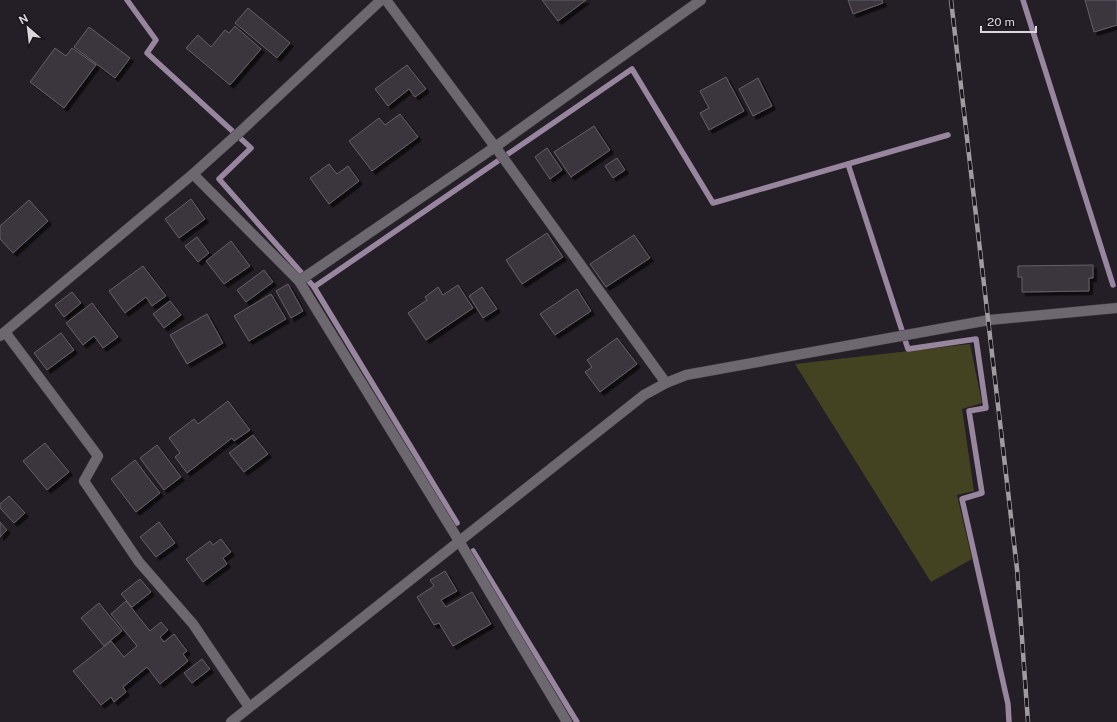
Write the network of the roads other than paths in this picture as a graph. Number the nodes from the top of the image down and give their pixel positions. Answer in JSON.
{"nodes":[{"id":1,"x":380,"y":0,"type":"edge"},
{"id":2,"x":386,"y":0,"type":"edge"},
{"id":3,"x":701,"y":0,"type":"edge"},
{"id":4,"x":497,"y":149,"type":"junction"},
{"id":5,"x":193,"y":174,"type":"junction"},
{"id":6,"x":299,"y":281,"type":"junction"},
{"id":7,"x":1117,"y":308,"type":"edge"},
{"id":8,"x":2,"y":334,"type":"edge"},
{"id":9,"x":666,"y":383,"type":"junction"},
{"id":10,"x":459,"y":542,"type":"junction"},
{"id":11,"x":249,"y":707,"type":"junction"},
{"id":12,"x":231,"y":722,"type":"edge"},
{"id":13,"x":567,"y":722,"type":"edge"}],
"edges":[{"from":1,"to":5,"type":"street"},
{"from":2,"to":4,"type":"street"},
{"from":3,"to":4,"type":"street"},
{"from":4,"to":6,"type":"street"},
{"from":4,"to":9,"type":"street"},
{"from":5,"to":6,"type":"street"},
{"from":5,"to":8,"type":"street"},
{"from":6,"to":10,"type":"street"},
{"from":7,"to":9,"type":"street"},
{"from":8,"to":11,"type":"street"},
{"from":9,"to":10,"type":"street"},
{"from":10,"to":11,"type":"street"},
{"from":10,"to":13,"type":"street"},
{"from":11,"to":12,"type":"street"}]}
